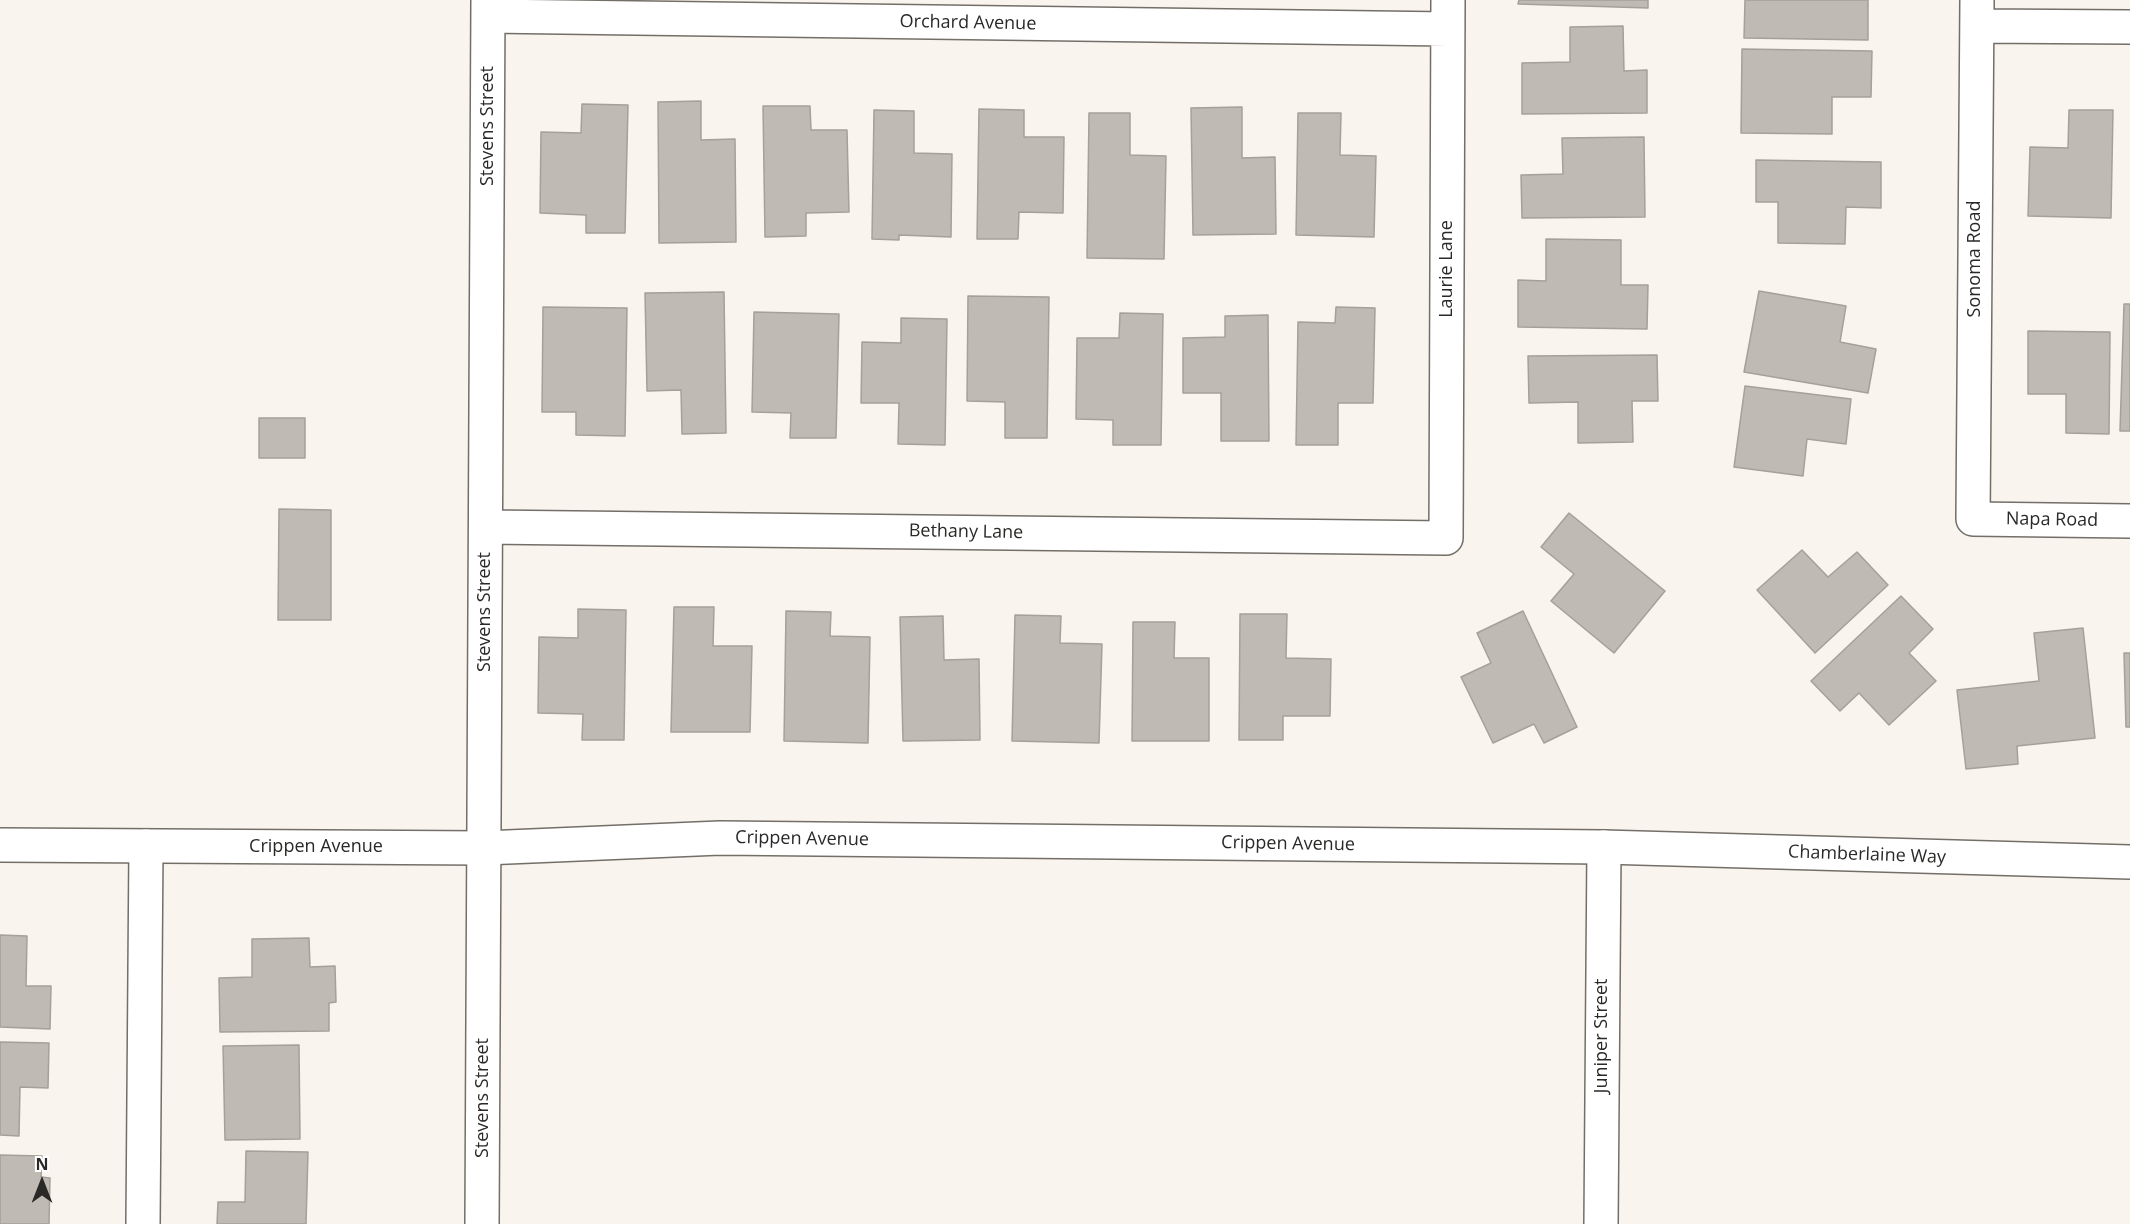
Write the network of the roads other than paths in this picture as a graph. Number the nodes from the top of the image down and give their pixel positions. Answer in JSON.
{"nodes":[{"id":1,"x":488,"y":8,"type":"edge"},
{"id":2,"x":1977,"y":13,"type":"edge"},
{"id":3,"x":1448,"y":15,"type":"edge"},
{"id":4,"x":2130,"y":27,"type":"edge"},
{"id":5,"x":1973,"y":519,"type":"joint"},
{"id":6,"x":2130,"y":521,"type":"edge"},
{"id":7,"x":486,"y":527,"type":"junction"},
{"id":8,"x":1446,"y":538,"type":"joint"},
{"id":9,"x":0,"y":845,"type":"edge"},
{"id":10,"x":146,"y":846,"type":"junction"},
{"id":11,"x":1604,"y":847,"type":"junction"},
{"id":12,"x":484,"y":848,"type":"junction"},
{"id":13,"x":2130,"y":862,"type":"edge"},
{"id":14,"x":143,"y":1224,"type":"edge"},
{"id":15,"x":482,"y":1224,"type":"edge"},
{"id":16,"x":1601,"y":1224,"type":"edge"}],
"edges":[{"from":1,"to":3,"type":"street","name":"Orchard Avenue"},
{"from":1,"to":7,"type":"street","name":"Stevens Street"},
{"from":2,"to":4,"type":"street"},
{"from":2,"to":5,"type":"street","name":"Sonoma Road"},
{"from":3,"to":8,"type":"street","name":"Laurie Lane"},
{"from":5,"to":6,"type":"street","name":"Napa Road"},
{"from":7,"to":8,"type":"street","name":"Bethany Lane"},
{"from":7,"to":12,"type":"street","name":"Stevens Street"},
{"from":9,"to":10,"type":"street","name":"Crippen Avenue"},
{"from":10,"to":12,"type":"street","name":"Crippen Avenue"},
{"from":10,"to":14,"type":"street"},
{"from":11,"to":12,"type":"street","name":"Crippen Avenue"},
{"from":11,"to":13,"type":"street","name":"Chamberlaine Way"},
{"from":11,"to":16,"type":"street","name":"Juniper Street"},
{"from":12,"to":15,"type":"street","name":"Stevens Street"}]}
